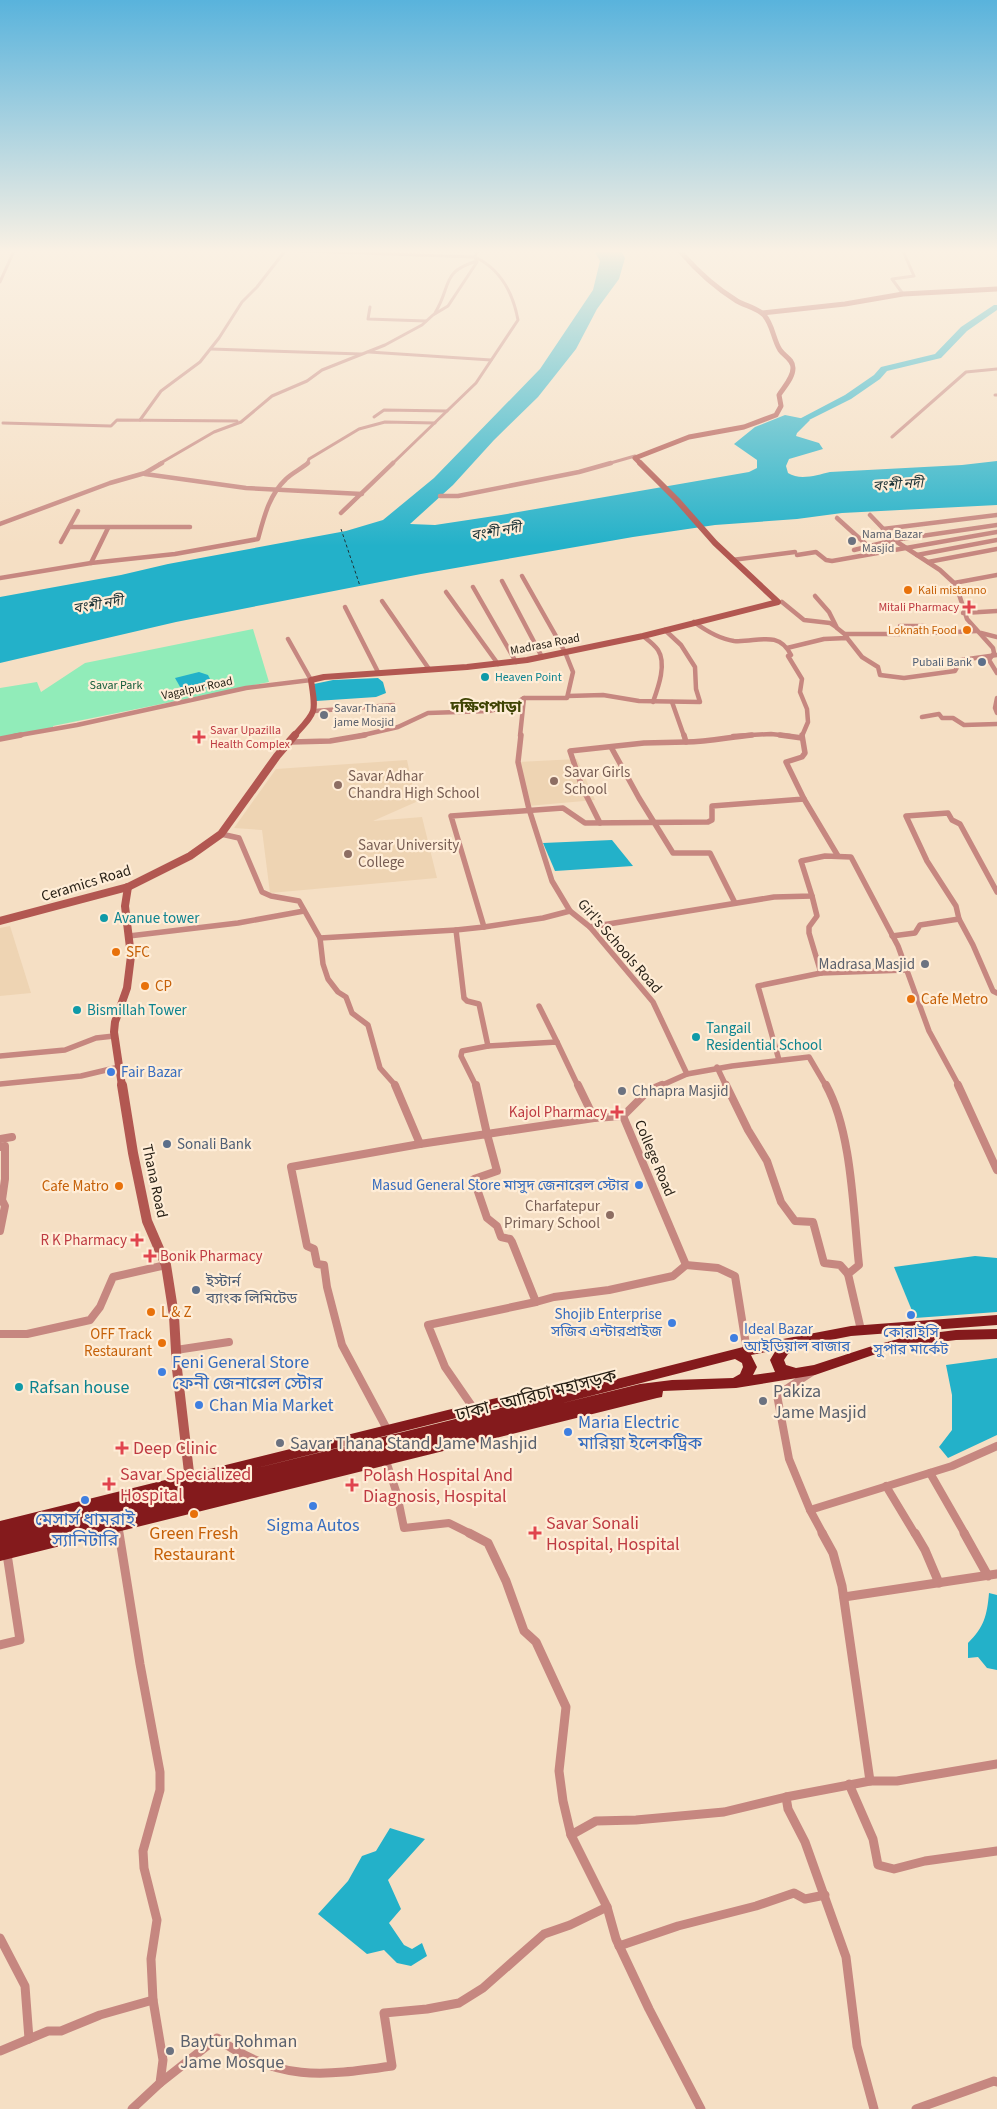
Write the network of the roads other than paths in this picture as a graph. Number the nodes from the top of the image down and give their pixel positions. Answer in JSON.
{"nodes":[{"id":1,"x":211,"y":349,"type":"edge"},
{"id":2,"x":224,"y":349,"type":"edge"},
{"id":3,"x":374,"y":349,"type":"edge"},
{"id":4,"x":498,"y":349,"type":"edge"},
{"id":5,"x":780,"y":349,"type":"edge"},
{"id":6,"x":368,"y":352,"type":"junction"},
{"id":7,"x":363,"y":354,"type":"junction"},
{"id":8,"x":491,"y":360,"type":"junction"},
{"id":9,"x":997,"y":369,"type":"edge"},
{"id":10,"x":447,"y":411,"type":"junction"},
{"id":11,"x":374,"y":417,"type":"dead end"},
{"id":12,"x":140,"y":420,"type":"junction"},
{"id":13,"x":241,"y":422,"type":"junction"},
{"id":14,"x":2,"y":423,"type":"dead end"},
{"id":15,"x":435,"y":423,"type":"junction"},
{"id":16,"x":892,"y":437,"type":"dead end"},
{"id":17,"x":636,"y":458,"type":"junction"},
{"id":18,"x":144,"y":474,"type":"junction"},
{"id":19,"x":277,"y":490,"type":"junction"},
{"id":20,"x":362,"y":494,"type":"junction"},
{"id":21,"x":440,"y":496,"type":"dead end"},
{"id":22,"x":78,"y":511,"type":"dead end"},
{"id":23,"x":341,"y":513,"type":"dead end"},
{"id":24,"x":870,"y":515,"type":"dead end"},
{"id":25,"x":997,"y":516,"type":"edge"},
{"id":26,"x":837,"y":518,"type":"dead end"},
{"id":27,"x":974,"y":518,"type":"junction"},
{"id":28,"x":937,"y":522,"type":"junction"},
{"id":29,"x":0,"y":524,"type":"edge"},
{"id":30,"x":919,"y":525,"type":"junction"},
{"id":31,"x":997,"y":525,"type":"edge"},
{"id":32,"x":70,"y":527,"type":"junction"},
{"id":33,"x":190,"y":527,"type":"dead end"},
{"id":34,"x":985,"y":527,"type":"junction"},
{"id":35,"x":108,"y":528,"type":"junction"},
{"id":36,"x":883,"y":528,"type":"junction"},
{"id":37,"x":948,"y":532,"type":"junction"},
{"id":38,"x":997,"y":532,"type":"edge"},
{"id":39,"x":930,"y":534,"type":"junction"},
{"id":40,"x":894,"y":540,"type":"junction"},
{"id":41,"x":997,"y":540,"type":"edge"},
{"id":42,"x":939,"y":541,"type":"junction"},
{"id":43,"x":61,"y":542,"type":"dead end"},
{"id":44,"x":869,"y":547,"type":"junction"},
{"id":45,"x":905,"y":547,"type":"junction"},
{"id":46,"x":948,"y":549,"type":"junction"},
{"id":47,"x":997,"y":549,"type":"edge"},
{"id":48,"x":854,"y":550,"type":"dead end"},
{"id":49,"x":917,"y":555,"type":"junction"},
{"id":50,"x":732,"y":560,"type":"junction"},
{"id":51,"x":928,"y":562,"type":"junction"},
{"id":52,"x":92,"y":563,"type":"junction"},
{"id":53,"x":997,"y":575,"type":"edge"},
{"id":54,"x":522,"y":576,"type":"dead end"},
{"id":55,"x":0,"y":578,"type":"edge"},
{"id":56,"x":502,"y":581,"type":"dead end"},
{"id":57,"x":954,"y":583,"type":"junction"},
{"id":58,"x":473,"y":587,"type":"dead end"},
{"id":59,"x":446,"y":592,"type":"dead end"},
{"id":60,"x":815,"y":596,"type":"dead end"},
{"id":61,"x":382,"y":601,"type":"dead end"},
{"id":62,"x":780,"y":602,"type":"junction"},
{"id":63,"x":345,"y":607,"type":"dead end"},
{"id":64,"x":996,"y":613,"type":"edge"},
{"id":65,"x":963,"y":614,"type":"junction"},
{"id":66,"x":694,"y":622,"type":"junction"},
{"id":67,"x":836,"y":627,"type":"junction"},
{"id":68,"x":665,"y":630,"type":"junction"},
{"id":69,"x":979,"y":632,"type":"junction"},
{"id":70,"x":643,"y":636,"type":"junction"},
{"id":71,"x":846,"y":636,"type":"junction"},
{"id":72,"x":997,"y":637,"type":"edge"},
{"id":73,"x":288,"y":639,"type":"dead end"},
{"id":74,"x":788,"y":648,"type":"junction"},
{"id":75,"x":565,"y":652,"type":"junction"},
{"id":76,"x":995,"y":655,"type":"edge"},
{"id":77,"x":542,"y":657,"type":"junction"},
{"id":78,"x":516,"y":662,"type":"junction"},
{"id":79,"x":498,"y":664,"type":"junction"},
{"id":80,"x":429,"y":669,"type":"junction"},
{"id":81,"x":378,"y":672,"type":"junction"},
{"id":82,"x":997,"y":673,"type":"edge"},
{"id":83,"x":311,"y":680,"type":"junction"},
{"id":84,"x":568,"y":696,"type":"junction"},
{"id":85,"x":524,"y":698,"type":"junction"},
{"id":86,"x":997,"y":698,"type":"edge"},
{"id":87,"x":654,"y":702,"type":"junction"},
{"id":88,"x":672,"y":702,"type":"junction"},
{"id":89,"x":393,"y":705,"type":"dead end"},
{"id":90,"x":314,"y":711,"type":"junction"},
{"id":91,"x":997,"y":713,"type":"edge"},
{"id":92,"x":922,"y":717,"type":"dead end"},
{"id":93,"x":997,"y":724,"type":"edge"},
{"id":94,"x":802,"y":738,"type":"junction"},
{"id":95,"x":0,"y":739,"type":"edge"},
{"id":96,"x":291,"y":742,"type":"junction"},
{"id":97,"x":686,"y":742,"type":"junction"},
{"id":98,"x":611,"y":747,"type":"junction"},
{"id":99,"x":804,"y":799,"type":"junction"},
{"id":100,"x":529,"y":809,"type":"junction"},
{"id":101,"x":653,"y":822,"type":"junction"},
{"id":102,"x":600,"y":823,"type":"junction"},
{"id":103,"x":221,"y":834,"type":"junction"},
{"id":104,"x":838,"y":856,"type":"junction"},
{"id":105,"x":128,"y":887,"type":"junction"},
{"id":106,"x":997,"y":892,"type":"edge"},
{"id":107,"x":812,"y":896,"type":"junction"},
{"id":108,"x":735,"y":903,"type":"junction"},
{"id":109,"x":304,"y":911,"type":"junction"},
{"id":110,"x":570,"y":911,"type":"junction"},
{"id":111,"x":959,"y":919,"type":"junction"},
{"id":112,"x":0,"y":921,"type":"edge"},
{"id":113,"x":484,"y":927,"type":"junction"},
{"id":114,"x":590,"y":927,"type":"junction"},
{"id":115,"x":456,"y":930,"type":"junction"},
{"id":116,"x":129,"y":936,"type":"junction"},
{"id":117,"x":892,"y":936,"type":"junction"},
{"id":118,"x":320,"y":938,"type":"junction"},
{"id":119,"x":906,"y":970,"type":"junction"},
{"id":120,"x":821,"y":974,"type":"junction"},
{"id":121,"x":997,"y":993,"type":"edge"},
{"id":122,"x":539,"y":1006,"type":"dead end"},
{"id":123,"x":114,"y":1036,"type":"junction"},
{"id":124,"x":557,"y":1042,"type":"junction"},
{"id":125,"x":488,"y":1046,"type":"junction"},
{"id":126,"x":0,"y":1056,"type":"edge"},
{"id":127,"x":779,"y":1060,"type":"junction"},
{"id":128,"x":119,"y":1066,"type":"junction"},
{"id":129,"x":717,"y":1067,"type":"junction"},
{"id":130,"x":687,"y":1074,"type":"junction"},
{"id":131,"x":0,"y":1084,"type":"edge"},
{"id":132,"x":623,"y":1116,"type":"junction"},
{"id":133,"x":594,"y":1118,"type":"junction"},
{"id":134,"x":487,"y":1134,"type":"junction"},
{"id":135,"x":12,"y":1137,"type":"dead end"},
{"id":136,"x":0,"y":1139,"type":"edge"},
{"id":137,"x":420,"y":1144,"type":"junction"},
{"id":138,"x":0,"y":1147,"type":"edge"},
{"id":139,"x":997,"y":1170,"type":"edge"},
{"id":140,"x":0,"y":1232,"type":"edge"},
{"id":141,"x":166,"y":1265,"type":"junction"},
{"id":142,"x":686,"y":1265,"type":"junction"},
{"id":143,"x":848,"y":1274,"type":"junction"},
{"id":144,"x":536,"y":1302,"type":"junction"},
{"id":145,"x":997,"y":1320,"type":"edge"},
{"id":146,"x":861,"y":1330,"type":"junction"},
{"id":147,"x":0,"y":1334,"type":"edge"},
{"id":148,"x":997,"y":1334,"type":"edge"},
{"id":149,"x":801,"y":1341,"type":"junction"},
{"id":150,"x":229,"y":1342,"type":"dead end"},
{"id":151,"x":176,"y":1350,"type":"junction"},
{"id":152,"x":735,"y":1354,"type":"junction"},
{"id":153,"x":808,"y":1371,"type":"junction"},
{"id":154,"x":736,"y":1383,"type":"junction"},
{"id":155,"x":693,"y":1385,"type":"junction"},
{"id":156,"x":474,"y":1409,"type":"junction"},
{"id":157,"x":388,"y":1431,"type":"junction"},
{"id":158,"x":997,"y":1446,"type":"edge"},
{"id":159,"x":386,"y":1461,"type":"junction"},
{"id":160,"x":930,"y":1473,"type":"junction"},
{"id":161,"x":190,"y":1480,"type":"junction"},
{"id":162,"x":886,"y":1486,"type":"junction"},
{"id":163,"x":810,"y":1510,"type":"junction"},
{"id":164,"x":118,"y":1526,"type":"junction"},
{"id":165,"x":0,"y":1527,"type":"edge"},
{"id":166,"x":0,"y":1536,"type":"edge"},
{"id":167,"x":2,"y":1552,"type":"edge"},
{"id":168,"x":993,"y":1575,"type":"edge"},
{"id":169,"x":939,"y":1584,"type":"junction"},
{"id":170,"x":844,"y":1596,"type":"junction"},
{"id":171,"x":0,"y":1645,"type":"edge"},
{"id":172,"x":997,"y":1764,"type":"edge"},
{"id":173,"x":870,"y":1781,"type":"junction"},
{"id":174,"x":849,"y":1784,"type":"junction"},
{"id":175,"x":786,"y":1798,"type":"junction"},
{"id":176,"x":571,"y":1835,"type":"junction"},
{"id":177,"x":997,"y":1851,"type":"edge"},
{"id":178,"x":826,"y":1895,"type":"junction"},
{"id":179,"x":607,"y":1908,"type":"junction"},
{"id":180,"x":0,"y":1938,"type":"edge"},
{"id":181,"x":619,"y":1946,"type":"junction"},
{"id":182,"x":153,"y":2000,"type":"junction"},
{"id":183,"x":29,"y":2039,"type":"junction"},
{"id":184,"x":0,"y":2051,"type":"edge"},
{"id":185,"x":997,"y":2082,"type":"edge"},
{"id":186,"x":160,"y":2083,"type":"junction"},
{"id":187,"x":132,"y":2109,"type":"edge"},
{"id":188,"x":701,"y":2109,"type":"edge"},
{"id":189,"x":874,"y":2109,"type":"edge"},
{"id":190,"x":916,"y":2109,"type":"edge"}],
"edges":[{"from":1,"to":12,"type":"street"},
{"from":2,"to":7,"type":"street"},
{"from":3,"to":6,"type":"street"},
{"from":4,"to":8,"type":"street"},
{"from":5,"to":17,"type":"street"},
{"from":6,"to":7,"type":"street"},
{"from":6,"to":8,"type":"street"},
{"from":7,"to":13,"type":"street"},
{"from":8,"to":10,"type":"street"},
{"from":9,"to":16,"type":"street"},
{"from":10,"to":11,"type":"street"},
{"from":10,"to":15,"type":"street"},
{"from":12,"to":13,"type":"street"},
{"from":12,"to":14,"type":"street"},
{"from":13,"to":18,"type":"street"},
{"from":15,"to":19,"type":"street"},
{"from":15,"to":20,"type":"street"},
{"from":17,"to":21,"type":"street"},
{"from":17,"to":50,"type":"street"},
{"from":18,"to":19,"type":"street"},
{"from":18,"to":29,"type":"street"},
{"from":19,"to":20,"type":"street"},
{"from":19,"to":52,"type":"street"},
{"from":20,"to":23,"type":"street"},
{"from":22,"to":32,"type":"street"},
{"from":24,"to":36,"type":"street"},
{"from":25,"to":27,"type":"street"},
{"from":26,"to":44,"type":"street"},
{"from":27,"to":28,"type":"street"},
{"from":27,"to":34,"type":"street"},
{"from":28,"to":30,"type":"street"},
{"from":28,"to":37,"type":"street"},
{"from":30,"to":36,"type":"street"},
{"from":30,"to":39,"type":"street"},
{"from":31,"to":34,"type":"street"},
{"from":32,"to":35,"type":"street"},
{"from":32,"to":43,"type":"street"},
{"from":33,"to":35,"type":"street"},
{"from":34,"to":37,"type":"street"},
{"from":35,"to":52,"type":"street"},
{"from":36,"to":40,"type":"street"},
{"from":37,"to":39,"type":"street"},
{"from":38,"to":42,"type":"street"},
{"from":39,"to":40,"type":"street"},
{"from":39,"to":42,"type":"street"},
{"from":40,"to":44,"type":"street"},
{"from":40,"to":45,"type":"street"},
{"from":41,"to":46,"type":"street"},
{"from":42,"to":45,"type":"street"},
{"from":42,"to":46,"type":"street"},
{"from":44,"to":48,"type":"street"},
{"from":45,"to":49,"type":"street"},
{"from":45,"to":50,"type":"street"},
{"from":46,"to":49,"type":"street"},
{"from":47,"to":51,"type":"street"},
{"from":49,"to":51,"type":"street"},
{"from":50,"to":62,"type":"street"},
{"from":51,"to":57,"type":"street"},
{"from":52,"to":55,"type":"street"},
{"from":53,"to":57,"type":"street"},
{"from":54,"to":75,"type":"street"},
{"from":56,"to":77,"type":"street"},
{"from":57,"to":65,"type":"street"},
{"from":58,"to":78,"type":"street"},
{"from":59,"to":79,"type":"street"},
{"from":60,"to":67,"type":"street"},
{"from":61,"to":80,"type":"street"},
{"from":62,"to":66,"type":"street","name":"Madrasa Road"},
{"from":62,"to":67,"type":"street"},
{"from":63,"to":81,"type":"street"},
{"from":64,"to":65,"type":"street"},
{"from":65,"to":69,"type":"street"},
{"from":66,"to":68,"type":"street","name":"Madrasa Road"},
{"from":66,"to":74,"type":"street"},
{"from":67,"to":71,"type":"street"},
{"from":68,"to":70,"type":"street","name":"Madrasa Road"},
{"from":68,"to":88,"type":"street"},
{"from":69,"to":71,"type":"street"},
{"from":69,"to":72,"type":"street"},
{"from":69,"to":76,"type":"street"},
{"from":70,"to":75,"type":"street","name":"Madrasa Road"},
{"from":70,"to":87,"type":"street"},
{"from":71,"to":74,"type":"street"},
{"from":71,"to":76,"type":"street"},
{"from":73,"to":83,"type":"street"},
{"from":74,"to":94,"type":"street"},
{"from":75,"to":77,"type":"street","name":"Madrasa Road"},
{"from":75,"to":84,"type":"street"},
{"from":76,"to":82,"type":"street"},
{"from":77,"to":78,"type":"street","name":"Madrasa Road"},
{"from":78,"to":79,"type":"street","name":"Madrasa Road"},
{"from":79,"to":80,"type":"street","name":"Madrasa Road"},
{"from":80,"to":81,"type":"street","name":"Madrasa Road"},
{"from":81,"to":83,"type":"street","name":"Madrasa Road"},
{"from":83,"to":90,"type":"street"},
{"from":83,"to":95,"type":"street","name":"Vagalpur Road"},
{"from":84,"to":85,"type":"street"},
{"from":84,"to":87,"type":"street"},
{"from":85,"to":96,"type":"street"},
{"from":85,"to":100,"type":"street","name":"Girl's Schools Road"},
{"from":86,"to":91,"type":"street"},
{"from":87,"to":88,"type":"street"},
{"from":88,"to":97,"type":"street"},
{"from":89,"to":90,"type":"street"},
{"from":90,"to":96,"type":"street","name":"Ceramics Road"},
{"from":92,"to":93,"type":"street"},
{"from":94,"to":97,"type":"street"},
{"from":94,"to":99,"type":"street"},
{"from":96,"to":103,"type":"street","name":"Ceramics Road"},
{"from":97,"to":98,"type":"street"},
{"from":98,"to":101,"type":"street"},
{"from":98,"to":102,"type":"street"},
{"from":99,"to":101,"type":"street"},
{"from":99,"to":104,"type":"street"},
{"from":100,"to":102,"type":"street"},
{"from":100,"to":110,"type":"street","name":"Girl's Schools Road"},
{"from":100,"to":113,"type":"street"},
{"from":101,"to":102,"type":"street"},
{"from":101,"to":108,"type":"street"},
{"from":103,"to":105,"type":"street","name":"Ceramics Road"},
{"from":103,"to":109,"type":"street"},
{"from":104,"to":107,"type":"street"},
{"from":104,"to":117,"type":"street"},
{"from":105,"to":112,"type":"street","name":"Ceramics Road"},
{"from":105,"to":116,"type":"street","name":"Thana Road"},
{"from":106,"to":111,"type":"street"},
{"from":107,"to":108,"type":"street"},
{"from":107,"to":120,"type":"street"},
{"from":108,"to":114,"type":"street"},
{"from":109,"to":116,"type":"street"},
{"from":109,"to":118,"type":"street"},
{"from":110,"to":113,"type":"street"},
{"from":110,"to":114,"type":"street","name":"Girl's Schools Road"},
{"from":111,"to":117,"type":"street"},
{"from":111,"to":121,"type":"street"},
{"from":113,"to":115,"type":"street"},
{"from":114,"to":130,"type":"street","name":"Girl's Schools Road"},
{"from":115,"to":118,"type":"street"},
{"from":115,"to":125,"type":"street"},
{"from":116,"to":123,"type":"street","name":"Thana Road"},
{"from":117,"to":119,"type":"street"},
{"from":118,"to":137,"type":"street"},
{"from":119,"to":120,"type":"street"},
{"from":119,"to":139,"type":"street"},
{"from":120,"to":127,"type":"street"},
{"from":122,"to":124,"type":"street"},
{"from":123,"to":126,"type":"street"},
{"from":123,"to":128,"type":"street","name":"Thana Road"},
{"from":124,"to":125,"type":"street"},
{"from":124,"to":133,"type":"street"},
{"from":125,"to":134,"type":"street"},
{"from":127,"to":129,"type":"street"},
{"from":127,"to":143,"type":"street"},
{"from":128,"to":131,"type":"street"},
{"from":128,"to":141,"type":"street","name":"Thana Road"},
{"from":129,"to":130,"type":"street"},
{"from":129,"to":143,"type":"street"},
{"from":130,"to":132,"type":"street"},
{"from":132,"to":133,"type":"street","name":"College Road"},
{"from":132,"to":142,"type":"street","name":"College Road"},
{"from":133,"to":134,"type":"street","name":"College Road"},
{"from":134,"to":137,"type":"street","name":"College Road"},
{"from":134,"to":144,"type":"street"},
{"from":135,"to":136,"type":"street"},
{"from":137,"to":157,"type":"street","name":"College Road"},
{"from":138,"to":140,"type":"street"},
{"from":141,"to":147,"type":"street"},
{"from":141,"to":151,"type":"street","name":"Thana Road"},
{"from":142,"to":144,"type":"street"},
{"from":142,"to":152,"type":"street"},
{"from":143,"to":146,"type":"street"},
{"from":144,"to":156,"type":"street"},
{"from":145,"to":146,"type":"highway","name":"ঢাকা - আরিচা মহাসড়ক"},
{"from":146,"to":149,"type":"highway","name":"ঢাকা - আরিচা মহাসড়ক"},
{"from":148,"to":153,"type":"highway","name":"ঢাকা - আরিচা মহাসড়ক"},
{"from":149,"to":152,"type":"highway","name":"ঢাকা - আরিচা মহাসড়ক"},
{"from":149,"to":153,"type":"highway"},
{"from":150,"to":151,"type":"street"},
{"from":151,"to":161,"type":"street","name":"Thana Road"},
{"from":152,"to":154,"type":"highway"},
{"from":152,"to":156,"type":"highway"},
{"from":152,"to":166,"type":"highway","name":"ঢাকা - আরিচা মহাসড়ক"},
{"from":153,"to":154,"type":"highway","name":"ঢাকা - আরিচা মহাসড়ক"},
{"from":153,"to":163,"type":"street"},
{"from":154,"to":155,"type":"highway","name":"ঢাকা - আরিচা মহাসড়ক"},
{"from":155,"to":159,"type":"highway"},
{"from":155,"to":167,"type":"highway","name":"ঢাকা - আরিচা মহাসড়ক"},
{"from":156,"to":157,"type":"highway"},
{"from":157,"to":161,"type":"highway"},
{"from":158,"to":160,"type":"street"},
{"from":159,"to":164,"type":"highway"},
{"from":159,"to":176,"type":"street"},
{"from":160,"to":162,"type":"street"},
{"from":160,"to":168,"type":"street"},
{"from":161,"to":165,"type":"highway"},
{"from":162,"to":163,"type":"street"},
{"from":162,"to":169,"type":"street"},
{"from":163,"to":170,"type":"street"},
{"from":164,"to":167,"type":"highway"},
{"from":164,"to":182,"type":"street"},
{"from":167,"to":171,"type":"street"},
{"from":168,"to":169,"type":"street"},
{"from":169,"to":170,"type":"street"},
{"from":170,"to":173,"type":"street"},
{"from":172,"to":173,"type":"street"},
{"from":173,"to":174,"type":"street"},
{"from":174,"to":175,"type":"street"},
{"from":174,"to":177,"type":"street"},
{"from":175,"to":176,"type":"street"},
{"from":175,"to":178,"type":"street"},
{"from":176,"to":179,"type":"street"},
{"from":178,"to":181,"type":"street"},
{"from":178,"to":189,"type":"street"},
{"from":179,"to":181,"type":"street"},
{"from":179,"to":186,"type":"street"},
{"from":180,"to":183,"type":"street"},
{"from":181,"to":188,"type":"street"},
{"from":182,"to":183,"type":"street"},
{"from":182,"to":186,"type":"street"},
{"from":183,"to":184,"type":"street"},
{"from":185,"to":190,"type":"street"},
{"from":186,"to":187,"type":"street"}]}
